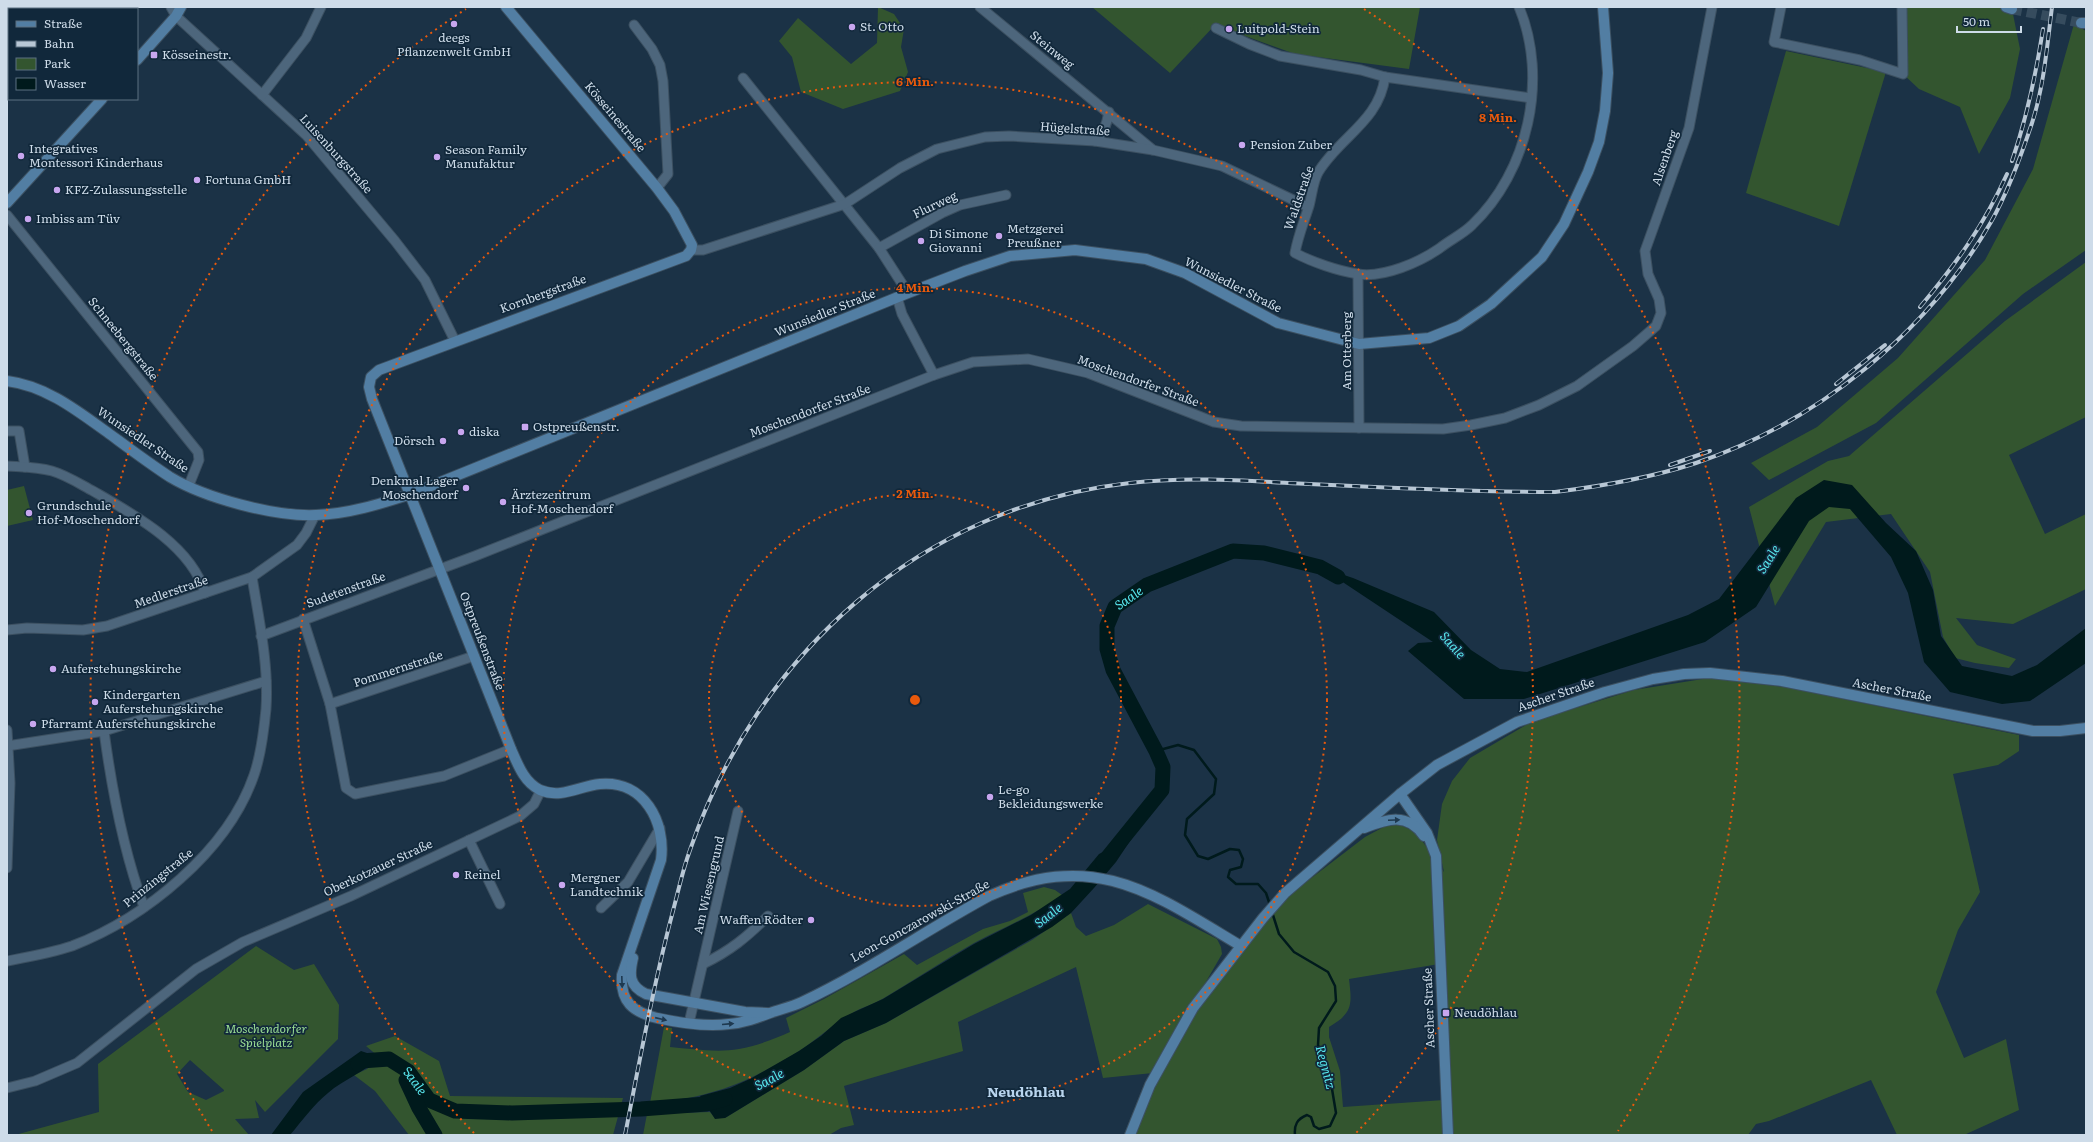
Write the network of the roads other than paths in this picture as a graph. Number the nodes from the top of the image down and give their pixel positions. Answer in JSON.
{"nodes":[{"id":1,"x":170,"y":7,"type":"edge"},
{"id":2,"x":181,"y":7,"type":"edge"},
{"id":3,"x":321,"y":7,"type":"edge"},
{"id":4,"x":506,"y":7,"type":"edge"},
{"id":5,"x":980,"y":7,"type":"edge"},
{"id":6,"x":1519,"y":7,"type":"edge"},
{"id":7,"x":1603,"y":7,"type":"edge"},
{"id":8,"x":1712,"y":7,"type":"edge"},
{"id":9,"x":1781,"y":7,"type":"edge"},
{"id":10,"x":1902,"y":7,"type":"edge"},
{"id":11,"x":176,"y":16,"type":"junction"},
{"id":12,"x":634,"y":25,"type":"dead end"},
{"id":13,"x":1216,"y":28,"type":"dead end"},
{"id":14,"x":138,"y":59,"type":"edge"},
{"id":15,"x":1385,"y":77,"type":"junction"},
{"id":16,"x":743,"y":78,"type":"dead end"},
{"id":17,"x":262,"y":95,"type":"junction"},
{"id":18,"x":1531,"y":98,"type":"junction"},
{"id":19,"x":101,"y":100,"type":"edge"},
{"id":20,"x":1109,"y":112,"type":"junction"},
{"id":21,"x":1095,"y":141,"type":"junction"},
{"id":22,"x":1153,"y":150,"type":"junction"},
{"id":23,"x":657,"y":188,"type":"junction"},
{"id":24,"x":1006,"y":195,"type":"dead end"},
{"id":25,"x":7,"y":203,"type":"edge"},
{"id":26,"x":845,"y":204,"type":"junction"},
{"id":27,"x":1308,"y":207,"type":"junction"},
{"id":28,"x":7,"y":215,"type":"edge"},
{"id":29,"x":879,"y":248,"type":"junction"},
{"id":30,"x":691,"y":250,"type":"junction"},
{"id":31,"x":1358,"y":274,"type":"junction"},
{"id":32,"x":908,"y":293,"type":"junction"},
{"id":33,"x":897,"y":297,"type":"junction"},
{"id":34,"x":1661,"y":313,"type":"joint"},
{"id":35,"x":455,"y":340,"type":"junction"},
{"id":36,"x":1359,"y":344,"type":"junction"},
{"id":37,"x":934,"y":375,"type":"junction"},
{"id":38,"x":7,"y":381,"type":"edge"},
{"id":39,"x":1359,"y":428,"type":"junction"},
{"id":40,"x":7,"y":431,"type":"edge"},
{"id":41,"x":7,"y":466,"type":"edge"},
{"id":42,"x":25,"y":467,"type":"junction"},
{"id":43,"x":189,"y":485,"type":"junction"},
{"id":44,"x":410,"y":494,"type":"junction"},
{"id":45,"x":315,"y":515,"type":"junction"},
{"id":46,"x":440,"y":568,"type":"junction"},
{"id":47,"x":252,"y":577,"type":"junction"},
{"id":48,"x":205,"y":593,"type":"junction"},
{"id":49,"x":303,"y":619,"type":"junction"},
{"id":50,"x":7,"y":630,"type":"edge"},
{"id":51,"x":261,"y":636,"type":"junction"},
{"id":52,"x":474,"y":656,"type":"junction"},
{"id":53,"x":266,"y":681,"type":"junction"},
{"id":54,"x":330,"y":704,"type":"junction"},
{"id":55,"x":2086,"y":728,"type":"edge"},
{"id":56,"x":7,"y":730,"type":"edge"},
{"id":57,"x":104,"y":731,"type":"junction"},
{"id":58,"x":8,"y":746,"type":"edge"},
{"id":59,"x":511,"y":749,"type":"junction"},
{"id":60,"x":541,"y":790,"type":"junction"},
{"id":61,"x":1400,"y":794,"type":"junction"},
{"id":62,"x":738,"y":811,"type":"dead end"},
{"id":63,"x":660,"y":828,"type":"junction"},
{"id":64,"x":1357,"y":831,"type":"junction"},
{"id":65,"x":469,"y":840,"type":"junction"},
{"id":66,"x":1436,"y":856,"type":"junction"},
{"id":67,"x":7,"y":868,"type":"edge"},
{"id":68,"x":500,"y":904,"type":"dead end"},
{"id":69,"x":144,"y":907,"type":"junction"},
{"id":70,"x":601,"y":908,"type":"dead end"},
{"id":71,"x":768,"y":916,"type":"dead end"},
{"id":72,"x":637,"y":932,"type":"junction"},
{"id":73,"x":1241,"y":946,"type":"junction"},
{"id":74,"x":7,"y":961,"type":"edge"},
{"id":75,"x":703,"y":964,"type":"junction"},
{"id":76,"x":694,"y":1003,"type":"junction"},
{"id":77,"x":771,"y":1013,"type":"junction"},
{"id":78,"x":690,"y":1023,"type":"junction"},
{"id":79,"x":7,"y":1088,"type":"edge"},
{"id":80,"x":1130,"y":1135,"type":"edge"},
{"id":81,"x":1448,"y":1135,"type":"edge"}],
"edges":[{"from":1,"to":11,"type":"street","name":"Luisenburgstraße"},
{"from":2,"to":11,"type":"street"},
{"from":3,"to":17,"type":"street"},
{"from":4,"to":23,"type":"street","name":"Kösseinestraße"},
{"from":5,"to":20,"type":"street","name":"Steinweg"},
{"from":6,"to":18,"type":"street"},
{"from":7,"to":36,"type":"street","name":"Wunsiedler Straße"},
{"from":8,"to":34,"type":"street","name":"Alsenberg"},
{"from":9,"to":10,"type":"street"},
{"from":11,"to":14,"type":"street"},
{"from":11,"to":17,"type":"street","name":"Luisenburgstraße"},
{"from":12,"to":23,"type":"street"},
{"from":13,"to":15,"type":"street"},
{"from":15,"to":18,"type":"street"},
{"from":15,"to":27,"type":"street","name":"Waldstraße"},
{"from":16,"to":26,"type":"street"},
{"from":17,"to":35,"type":"street","name":"Luisenburgstraße"},
{"from":18,"to":31,"type":"street"},
{"from":19,"to":25,"type":"street"},
{"from":20,"to":21,"type":"street"},
{"from":20,"to":22,"type":"street","name":"Steinweg"},
{"from":21,"to":22,"type":"street","name":"Hügelstraße"},
{"from":21,"to":26,"type":"street","name":"Hügelstraße"},
{"from":22,"to":27,"type":"street","name":"Hügelstraße"},
{"from":23,"to":30,"type":"street","name":"Kösseinestraße"},
{"from":24,"to":29,"type":"street","name":"Flurweg"},
{"from":26,"to":29,"type":"street"},
{"from":26,"to":30,"type":"street","name":"Kornbergstraße"},
{"from":27,"to":31,"type":"street","name":"Waldstraße"},
{"from":28,"to":43,"type":"street","name":"Schneebergstraße"},
{"from":29,"to":32,"type":"street"},
{"from":30,"to":35,"type":"street","name":"Kornbergstraße"},
{"from":31,"to":36,"type":"street","name":"Am Otterberg"},
{"from":32,"to":33,"type":"street","name":"Wunsiedler Straße"},
{"from":32,"to":36,"type":"street","name":"Wunsiedler Straße"},
{"from":33,"to":37,"type":"street"},
{"from":33,"to":44,"type":"street","name":"Wunsiedler Straße"},
{"from":34,"to":39,"type":"street","name":"Moschendorfer Straße"},
{"from":35,"to":44,"type":"street","name":"Kornbergstraße"},
{"from":36,"to":39,"type":"street","name":"Am Otterberg"},
{"from":37,"to":39,"type":"street","name":"Moschendorfer Straße"},
{"from":37,"to":46,"type":"street","name":"Moschendorfer Straße"},
{"from":38,"to":43,"type":"street","name":"Wunsiedler Straße"},
{"from":40,"to":42,"type":"street"},
{"from":41,"to":42,"type":"street"},
{"from":42,"to":48,"type":"street"},
{"from":43,"to":45,"type":"street","name":"Wunsiedler Straße"},
{"from":44,"to":45,"type":"street","name":"Wunsiedler Straße"},
{"from":44,"to":46,"type":"street","name":"Ostpreußenstraße"},
{"from":45,"to":47,"type":"street","name":"Medlerstraße"},
{"from":46,"to":49,"type":"street","name":"Sudetenstraße"},
{"from":46,"to":52,"type":"street","name":"Ostpreußenstraße"},
{"from":47,"to":48,"type":"street","name":"Medlerstraße"},
{"from":47,"to":51,"type":"street","name":"Prinzingstraße"},
{"from":48,"to":50,"type":"street","name":"Medlerstraße"},
{"from":49,"to":51,"type":"street","name":"Sudetenstraße"},
{"from":49,"to":54,"type":"street"},
{"from":51,"to":53,"type":"street","name":"Prinzingstraße"},
{"from":52,"to":54,"type":"street","name":"Pommernstraße"},
{"from":52,"to":59,"type":"street","name":"Ostpreußenstraße"},
{"from":53,"to":57,"type":"street"},
{"from":53,"to":69,"type":"street","name":"Prinzingstraße"},
{"from":54,"to":59,"type":"street"},
{"from":55,"to":61,"type":"street","name":"Ascher Straße"},
{"from":56,"to":58,"type":"street"},
{"from":57,"to":58,"type":"street"},
{"from":57,"to":69,"type":"street"},
{"from":58,"to":67,"type":"street"},
{"from":59,"to":60,"type":"street","name":"Ostpreußenstraße"},
{"from":60,"to":63,"type":"street"},
{"from":60,"to":65,"type":"street","name":"Oberkotzauer Straße"},
{"from":61,"to":64,"type":"street"},
{"from":61,"to":66,"type":"street","name":"Ascher Straße"},
{"from":62,"to":75,"type":"street","name":"Am Wiesengrund"},
{"from":63,"to":70,"type":"street"},
{"from":63,"to":72,"type":"street"},
{"from":64,"to":66,"type":"street","one_way":true},
{"from":64,"to":73,"type":"street"},
{"from":65,"to":68,"type":"street"},
{"from":65,"to":79,"type":"street","name":"Oberkotzauer Straße"},
{"from":66,"to":81,"type":"street","name":"Ascher Straße"},
{"from":69,"to":74,"type":"street","name":"Prinzingstraße"},
{"from":71,"to":75,"type":"street"},
{"from":72,"to":76,"type":"street"},
{"from":72,"to":78,"type":"street","one_way":true},
{"from":73,"to":77,"type":"street","name":"Leon-Gonczarowski-Straße"},
{"from":73,"to":80,"type":"street"},
{"from":75,"to":76,"type":"street","name":"Am Wiesengrund"},
{"from":76,"to":77,"type":"street","name":"Leon-Gonczarowski-Straße"},
{"from":76,"to":78,"type":"street","name":"Am Wiesengrund"},
{"from":78,"to":77,"type":"street","name":"Leon-Gonczarowski-Straße","one_way":true}]}
